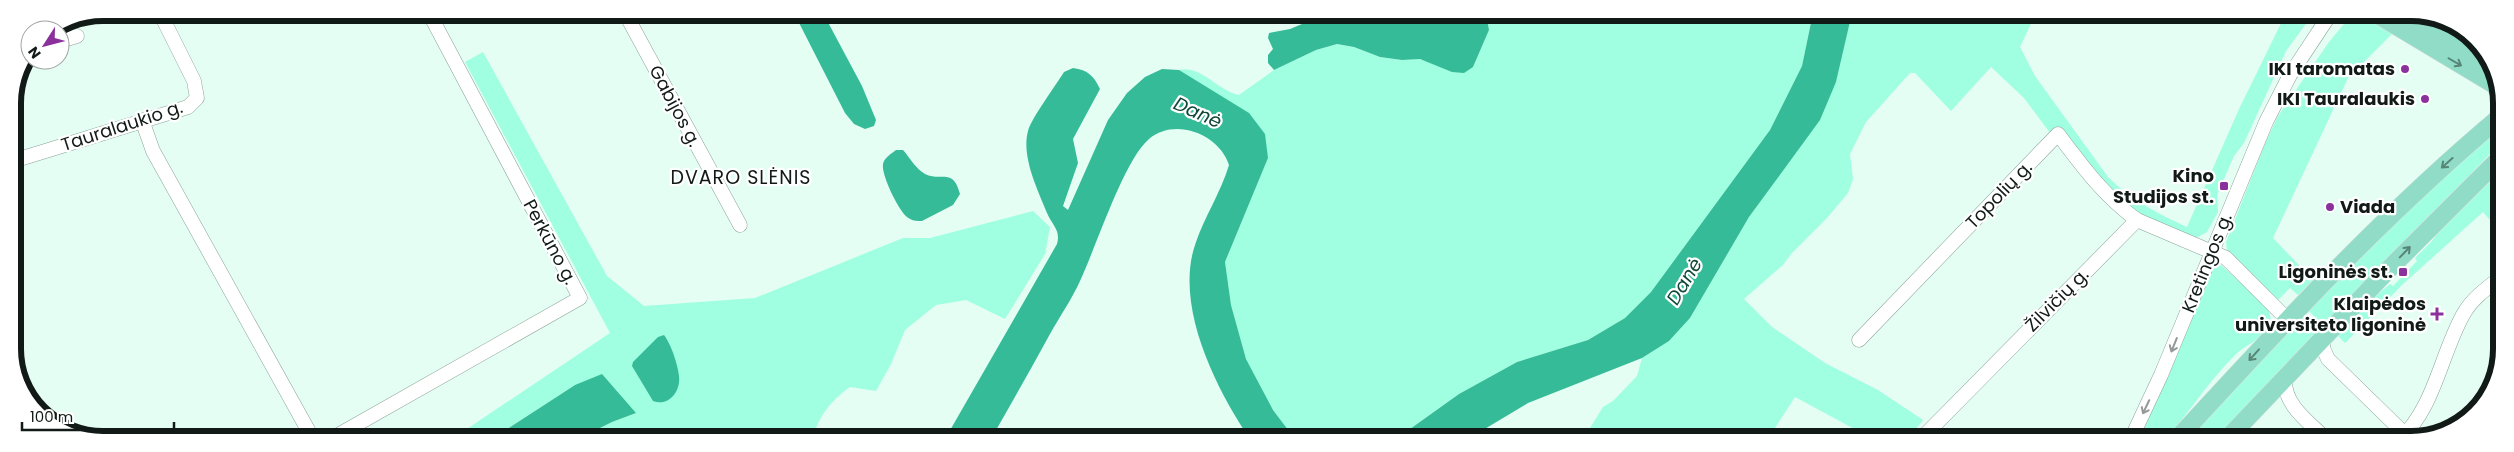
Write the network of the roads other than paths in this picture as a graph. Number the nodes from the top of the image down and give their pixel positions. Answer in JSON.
{"nodes":[{"id":1,"x":164,"y":21,"type":"edge"},
{"id":2,"x":433,"y":21,"type":"edge"},
{"id":3,"x":629,"y":21,"type":"edge"},
{"id":4,"x":2325,"y":21,"type":"edge"},
{"id":5,"x":2333,"y":21,"type":"edge"},
{"id":6,"x":2388,"y":21,"type":"edge"},
{"id":7,"x":2414,"y":21,"type":"edge"},
{"id":8,"x":77,"y":36,"type":"dead end"},
{"id":9,"x":2316,"y":37,"type":"junction"},
{"id":10,"x":70,"y":38,"type":"edge"},
{"id":11,"x":2483,"y":63,"type":"edge"},
{"id":12,"x":2490,"y":82,"type":"edge"},
{"id":13,"x":2493,"y":115,"type":"edge"},
{"id":14,"x":142,"y":120,"type":"junction"},
{"id":15,"x":2493,"y":123,"type":"edge"},
{"id":16,"x":2483,"y":131,"type":"junction"},
{"id":17,"x":21,"y":158,"type":"edge"},
{"id":18,"x":2493,"y":165,"type":"edge"},
{"id":19,"x":2137,"y":220,"type":"junction"},
{"id":20,"x":740,"y":225,"type":"dead end"},
{"id":21,"x":2212,"y":251,"type":"junction"},
{"id":22,"x":2493,"y":283,"type":"edge"},
{"id":23,"x":2287,"y":319,"type":"junction"},
{"id":24,"x":2324,"y":337,"type":"junction"},
{"id":25,"x":1859,"y":340,"type":"dead end"},
{"id":26,"x":2328,"y":359,"type":"junction"},
{"id":27,"x":2298,"y":364,"type":"junction"},
{"id":28,"x":2285,"y":378,"type":"junction"},
{"id":29,"x":2260,"y":404,"type":"junction"},
{"id":30,"x":2292,"y":406,"type":"junction"},
{"id":31,"x":309,"y":431,"type":"edge"},
{"id":32,"x":345,"y":431,"type":"edge"},
{"id":33,"x":1929,"y":431,"type":"edge"},
{"id":34,"x":2135,"y":431,"type":"edge"},
{"id":35,"x":2184,"y":431,"type":"edge"},
{"id":36,"x":2235,"y":431,"type":"edge"},
{"id":37,"x":2317,"y":431,"type":"edge"},
{"id":38,"x":2398,"y":431,"type":"edge"},
{"id":39,"x":2410,"y":431,"type":"edge"}],
"edges":[{"from":1,"to":14,"type":"street","name":"Tauralaukio g."},
{"from":2,"to":32,"type":"street","name":"Perkūno g."},
{"from":3,"to":20,"type":"street","name":"Gabijos g."},
{"from":4,"to":9,"type":"street","name":"Kretingos g."},
{"from":5,"to":9,"type":"street","name":"Kretingos g."},
{"from":6,"to":12,"type":"main road","one_way":true},
{"from":7,"to":11,"type":"main road"},
{"from":8,"to":10,"type":"street"},
{"from":9,"to":21,"type":"street","name":"Kretingos g."},
{"from":13,"to":16,"type":"main road"},
{"from":14,"to":17,"type":"street","name":"Tauralaukio g."},
{"from":14,"to":31,"type":"street"},
{"from":15,"to":16,"type":"main road"},
{"from":16,"to":23,"type":"main road","one_way":true},
{"from":24,"to":18,"type":"main road","one_way":true},
{"from":19,"to":21,"type":"street"},
{"from":19,"to":25,"type":"street","name":"Topolių g."},
{"from":19,"to":33,"type":"street","name":"Žilvičių g."},
{"from":21,"to":23,"type":"street"},
{"from":21,"to":34,"type":"street","name":"Kretingos g.","one_way":true},
{"from":22,"to":39,"type":"street"},
{"from":23,"to":35,"type":"main road","one_way":true},
{"from":24,"to":26,"type":"street"},
{"from":24,"to":27,"type":"main road"},
{"from":26,"to":27,"type":"street"},
{"from":26,"to":38,"type":"street"},
{"from":27,"to":28,"type":"main road"},
{"from":28,"to":29,"type":"main road"},
{"from":28,"to":30,"type":"street"},
{"from":29,"to":30,"type":"street"},
{"from":29,"to":36,"type":"main road"},
{"from":30,"to":37,"type":"street"}]}
